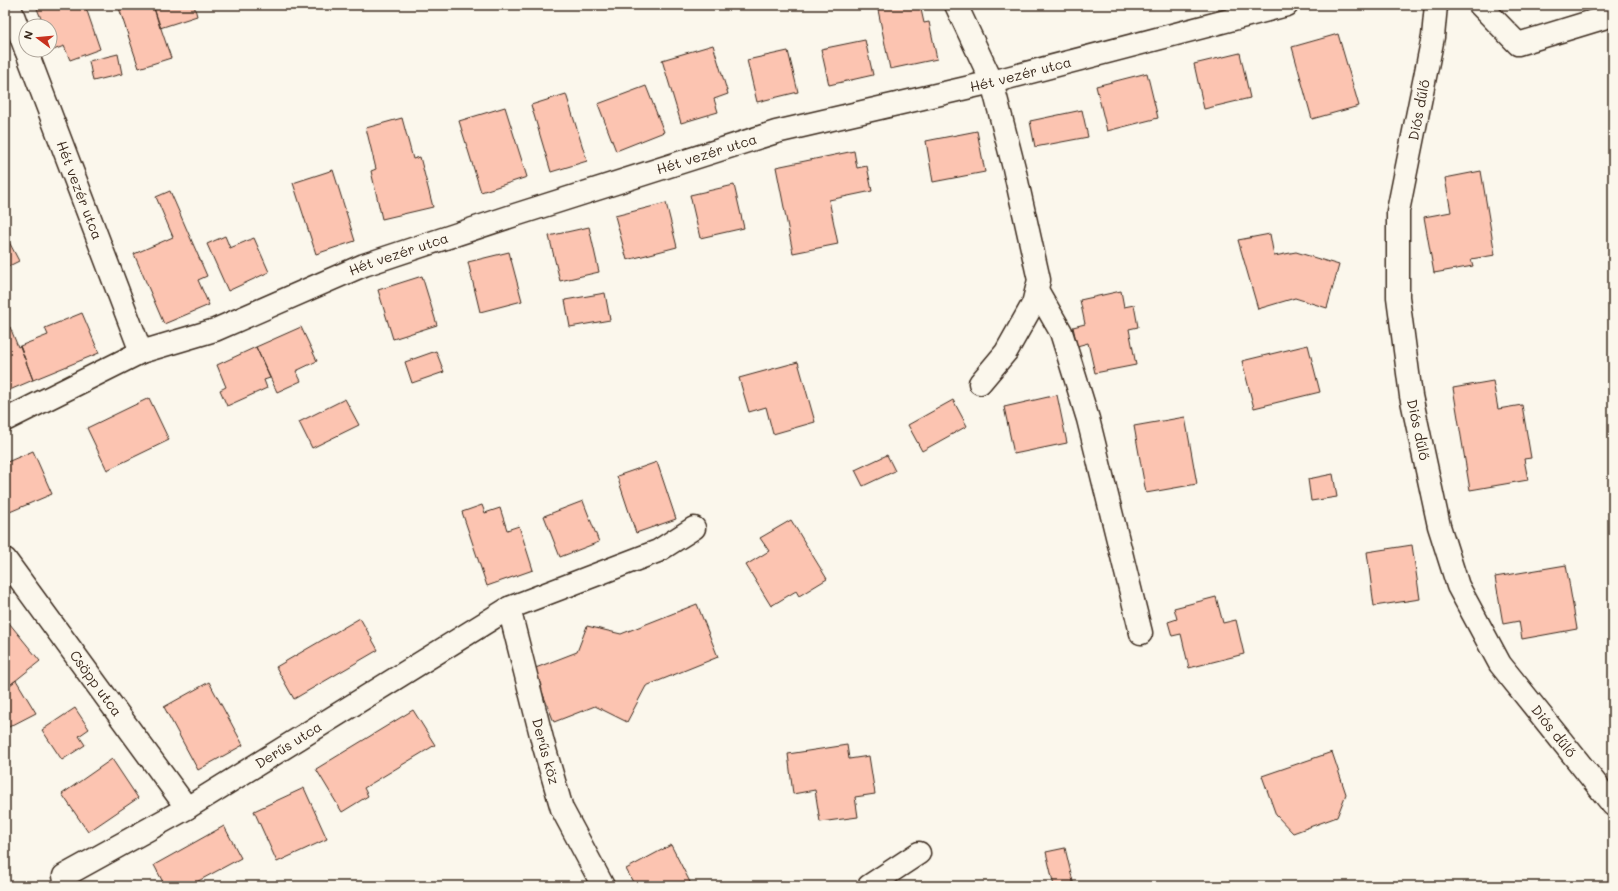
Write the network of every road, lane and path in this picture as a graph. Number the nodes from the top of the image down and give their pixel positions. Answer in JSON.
{"nodes":[{"id":1,"x":9,"y":5,"type":"edge"},
{"id":2,"x":956,"y":5,"type":"edge"},
{"id":3,"x":1287,"y":5,"type":"edge"},
{"id":4,"x":1436,"y":5,"type":"edge"},
{"id":5,"x":1480,"y":5,"type":"edge"},
{"id":6,"x":1613,"y":15,"type":"edge"},
{"id":7,"x":18,"y":29,"type":"edge"},
{"id":8,"x":29,"y":58,"type":"edge"},
{"id":9,"x":992,"y":82,"type":"junction"},
{"id":10,"x":1037,"y":290,"type":"junction"},
{"id":11,"x":141,"y":352,"type":"junction"},
{"id":12,"x":980,"y":383,"type":"dead end"},
{"id":13,"x":5,"y":420,"type":"edge"},
{"id":14,"x":694,"y":528,"type":"dead end"},
{"id":15,"x":5,"y":559,"type":"edge"},
{"id":16,"x":509,"y":608,"type":"junction"},
{"id":17,"x":1141,"y":633,"type":"dead end"},
{"id":18,"x":1613,"y":805,"type":"edge"},
{"id":19,"x":187,"y":808,"type":"junction"},
{"id":20,"x":919,"y":853,"type":"dead end"},
{"id":21,"x":64,"y":876,"type":"dead end"},
{"id":22,"x":604,"y":886,"type":"edge"},
{"id":23,"x":869,"y":886,"type":"edge"}],
"edges":[{"from":1,"to":7,"type":"street","name":"Hét vezér utca"},
{"from":2,"to":9,"type":"street"},
{"from":3,"to":9,"type":"street","name":"Hét vezér utca"},
{"from":4,"to":18,"type":"street","name":"Diós dűlő"},
{"from":5,"to":6,"type":"street"},
{"from":8,"to":11,"type":"street","name":"Hét vezér utca"},
{"from":9,"to":10,"type":"street"},
{"from":9,"to":11,"type":"street","name":"Hét vezér utca"},
{"from":10,"to":12,"type":"street"},
{"from":10,"to":17,"type":"street"},
{"from":11,"to":13,"type":"street","name":"Hét vezér utca"},
{"from":14,"to":16,"type":"street","name":"Derűs utca"},
{"from":15,"to":19,"type":"street","name":"Csöpp utca"},
{"from":16,"to":19,"type":"street","name":"Derűs utca"},
{"from":16,"to":22,"type":"street","name":"Derűs köz"},
{"from":19,"to":21,"type":"street","name":"Derűs utca"},
{"from":20,"to":23,"type":"street"}]}
